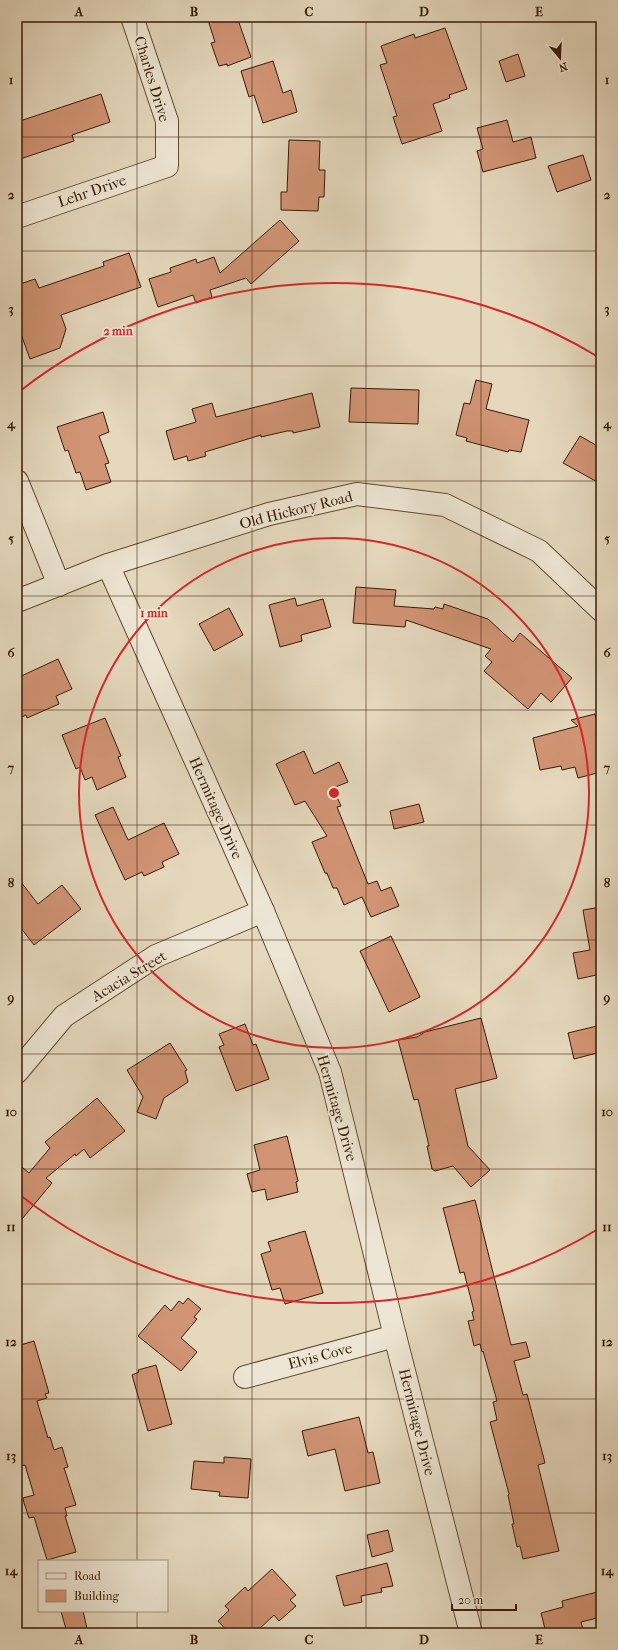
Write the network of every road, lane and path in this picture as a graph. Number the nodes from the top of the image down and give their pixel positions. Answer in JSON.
{"nodes":[{"id":1,"x":132,"y":17,"type":"edge"},
{"id":2,"x":167,"y":166,"type":"joint"},
{"id":3,"x":17,"y":217,"type":"edge"},
{"id":4,"x":17,"y":481,"type":"edge"},
{"id":5,"x":108,"y":565,"type":"junction"},
{"id":6,"x":59,"y":585,"type":"junction"},
{"id":7,"x":17,"y":601,"type":"edge"},
{"id":8,"x":601,"y":610,"type":"edge"},
{"id":9,"x":263,"y":911,"type":"junction"},
{"id":10,"x":17,"y":1072,"type":"edge"},
{"id":11,"x":395,"y":1336,"type":"junction"},
{"id":12,"x":245,"y":1377,"type":"dead end"},
{"id":13,"x":471,"y":1633,"type":"edge"}],
"edges":[{"from":1,"to":2,"type":"street","name":"Charles Drive"},
{"from":2,"to":3,"type":"street","name":"Lehr Drive"},
{"from":4,"to":6,"type":"street"},
{"from":5,"to":6,"type":"street","name":"Old Hickory Road"},
{"from":5,"to":8,"type":"street","name":"Old Hickory Road"},
{"from":5,"to":9,"type":"street","name":"Hermitage Drive"},
{"from":6,"to":7,"type":"street","name":"Old Hickory Road"},
{"from":9,"to":10,"type":"street","name":"Acacia Street"},
{"from":9,"to":11,"type":"street","name":"Hermitage Drive"},
{"from":11,"to":12,"type":"street","name":"Elvis Cove"},
{"from":11,"to":13,"type":"street","name":"Hermitage Drive"}]}
